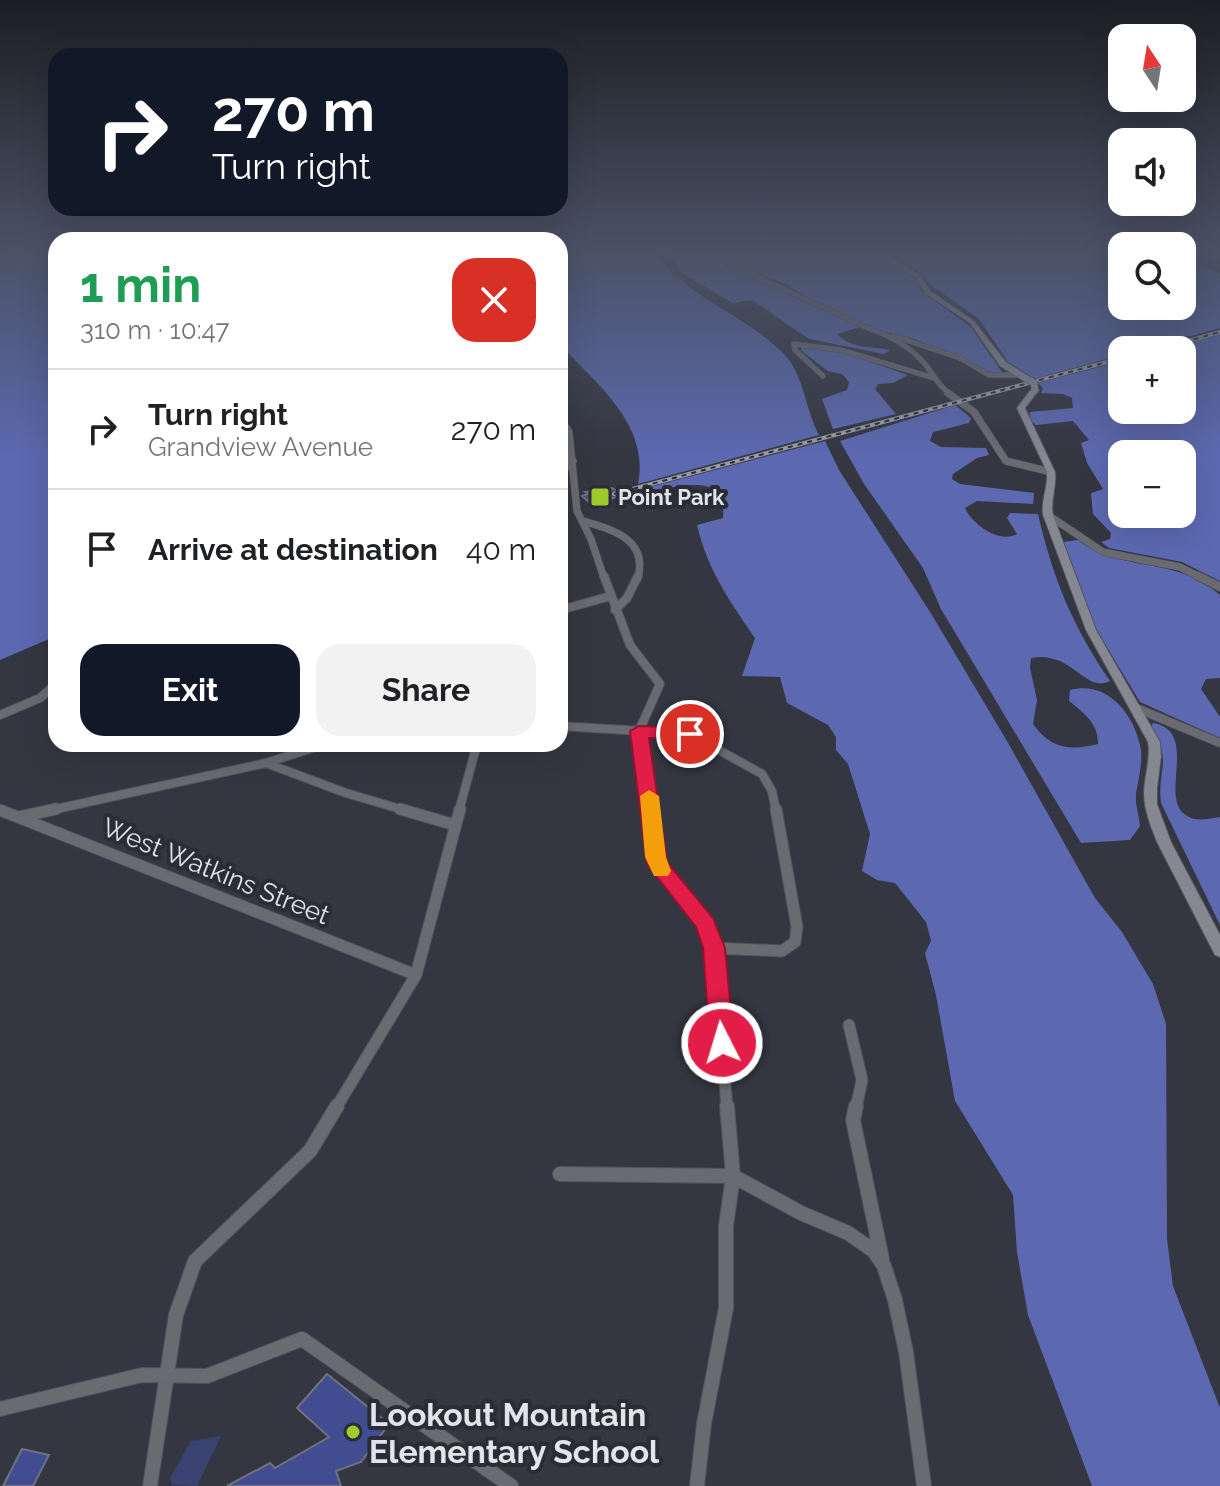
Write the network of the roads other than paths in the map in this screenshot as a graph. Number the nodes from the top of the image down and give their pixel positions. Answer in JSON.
{"nodes":[{"id":1,"x":853,"y":320,"type":"edge"},
{"id":2,"x":970,"y":320,"type":"edge"},
{"id":3,"x":893,"y":336,"type":"junction"},
{"id":4,"x":1018,"y":375,"type":"junction"},
{"id":5,"x":823,"y":376,"type":"dead end"},
{"id":6,"x":934,"y":378,"type":"junction"},
{"id":7,"x":569,"y":432,"type":"edge"},
{"id":8,"x":568,"y":460,"type":"edge"},
{"id":9,"x":573,"y":461,"type":"junction"},
{"id":10,"x":568,"y":466,"type":"edge"},
{"id":11,"x":1051,"y":472,"type":"junction"},
{"id":12,"x":1048,"y":515,"type":"junction"},
{"id":13,"x":583,"y":521,"type":"junction"},
{"id":14,"x":1220,"y":587,"type":"edge"},
{"id":15,"x":611,"y":596,"type":"junction"},
{"id":16,"x":568,"y":608,"type":"edge"},
{"id":17,"x":615,"y":610,"type":"junction"},
{"id":18,"x":48,"y":691,"type":"edge"},
{"id":19,"x":1134,"y":707,"type":"junction"},
{"id":20,"x":0,"y":715,"type":"edge"},
{"id":21,"x":568,"y":727,"type":"edge"},
{"id":22,"x":639,"y":731,"type":"junction"},
{"id":23,"x":1220,"y":743,"type":"edge"},
{"id":24,"x":300,"y":752,"type":"edge"},
{"id":25,"x":475,"y":752,"type":"edge"},
{"id":26,"x":266,"y":763,"type":"junction"},
{"id":27,"x":0,"y":810,"type":"edge"},
{"id":28,"x":19,"y":817,"type":"junction"},
{"id":29,"x":455,"y":825,"type":"junction"},
{"id":30,"x":714,"y":948,"type":"junction"},
{"id":31,"x":1220,"y":951,"type":"edge"},
{"id":32,"x":416,"y":975,"type":"junction"},
{"id":33,"x":849,"y":1025,"type":"dead end"},
{"id":34,"x":560,"y":1174,"type":"dead end"},
{"id":35,"x":733,"y":1176,"type":"junction"},
{"id":36,"x":884,"y":1266,"type":"junction"},
{"id":37,"x":168,"y":1377,"type":"junction"},
{"id":38,"x":0,"y":1409,"type":"edge"},
{"id":39,"x":150,"y":1486,"type":"edge"},
{"id":40,"x":511,"y":1486,"type":"edge"},
{"id":41,"x":697,"y":1486,"type":"edge"},
{"id":42,"x":924,"y":1486,"type":"edge"}],
"edges":[{"from":1,"to":3,"type":"street"},
{"from":2,"to":4,"type":"main road"},
{"from":3,"to":4,"type":"street"},
{"from":3,"to":6,"type":"street"},
{"from":4,"to":11,"type":"main road","bridge":true},
{"from":5,"to":6,"type":"street"},
{"from":6,"to":11,"type":"street"},
{"from":7,"to":9,"type":"street"},
{"from":8,"to":9,"type":"street"},
{"from":9,"to":10,"type":"street"},
{"from":9,"to":13,"type":"street"},
{"from":11,"to":12,"type":"main road"},
{"from":12,"to":14,"type":"street"},
{"from":12,"to":19,"type":"main road"},
{"from":13,"to":15,"type":"street"},
{"from":13,"to":17,"type":"street"},
{"from":15,"to":16,"type":"street"},
{"from":15,"to":17,"type":"street"},
{"from":17,"to":22,"type":"street"},
{"from":18,"to":20,"type":"street"},
{"from":19,"to":23,"type":"street"},
{"from":19,"to":31,"type":"main road"},
{"from":21,"to":22,"type":"street"},
{"from":22,"to":30,"type":"street"},
{"from":22,"to":30,"type":"street"},
{"from":24,"to":26,"type":"street"},
{"from":25,"to":29,"type":"street"},
{"from":26,"to":28,"type":"street"},
{"from":26,"to":29,"type":"street"},
{"from":27,"to":28,"type":"street","name":"West Watkins Street"},
{"from":28,"to":32,"type":"street","name":"West Watkins Street"},
{"from":29,"to":32,"type":"street"},
{"from":30,"to":35,"type":"street"},
{"from":32,"to":37,"type":"street"},
{"from":33,"to":36,"type":"street"},
{"from":34,"to":35,"type":"street"},
{"from":35,"to":36,"type":"street"},
{"from":35,"to":41,"type":"street"},
{"from":36,"to":42,"type":"street"},
{"from":37,"to":38,"type":"street"},
{"from":37,"to":39,"type":"street"},
{"from":37,"to":40,"type":"street"}]}
